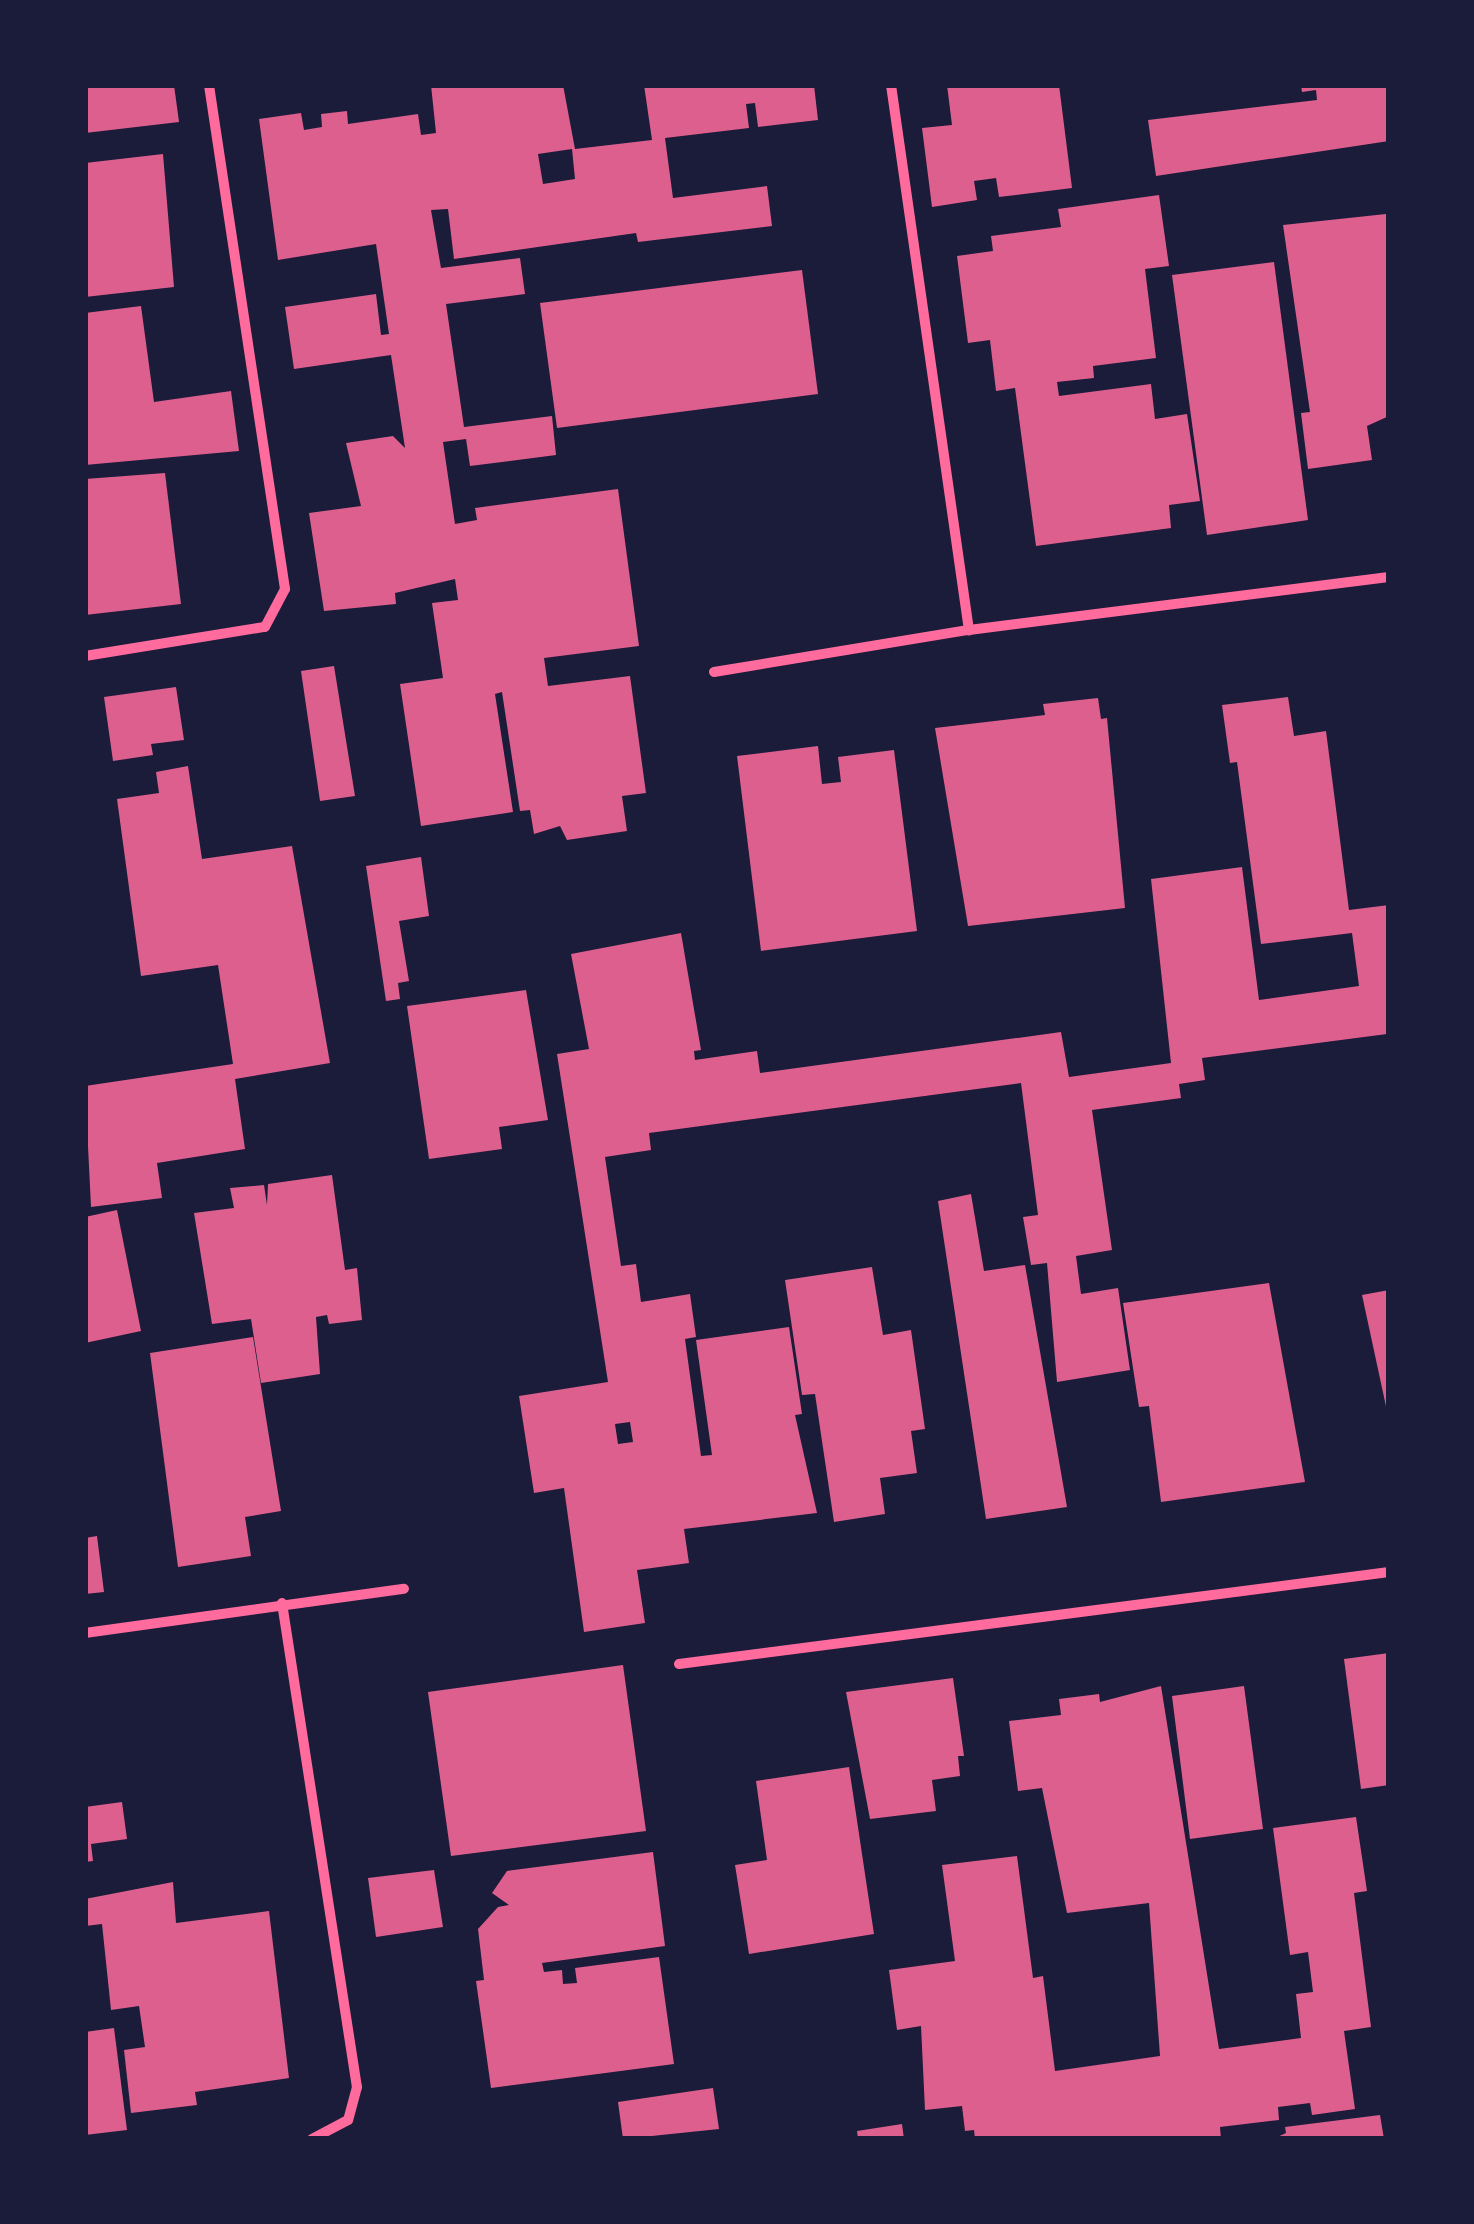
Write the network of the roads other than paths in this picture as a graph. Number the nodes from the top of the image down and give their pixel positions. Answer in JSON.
{"nodes":[{"id":1,"x":209,"y":85,"type":"edge"},
{"id":2,"x":890,"y":85,"type":"edge"},
{"id":3,"x":1389,"y":578,"type":"edge"},
{"id":4,"x":968,"y":630,"type":"junction"},
{"id":5,"x":85,"y":656,"type":"edge"},
{"id":6,"x":714,"y":672,"type":"dead end"},
{"id":7,"x":1389,"y":1572,"type":"edge"},
{"id":8,"x":404,"y":1589,"type":"dead end"},
{"id":9,"x":282,"y":1603,"type":"junction"},
{"id":10,"x":85,"y":1633,"type":"edge"},
{"id":11,"x":678,"y":1664,"type":"dead end"},
{"id":12,"x":312,"y":2139,"type":"edge"}],
"edges":[{"from":1,"to":5,"type":"street"},
{"from":2,"to":4,"type":"street"},
{"from":3,"to":4,"type":"street"},
{"from":4,"to":6,"type":"street"},
{"from":7,"to":11,"type":"street"},
{"from":8,"to":9,"type":"street"},
{"from":9,"to":10,"type":"street"},
{"from":9,"to":12,"type":"street"}]}
